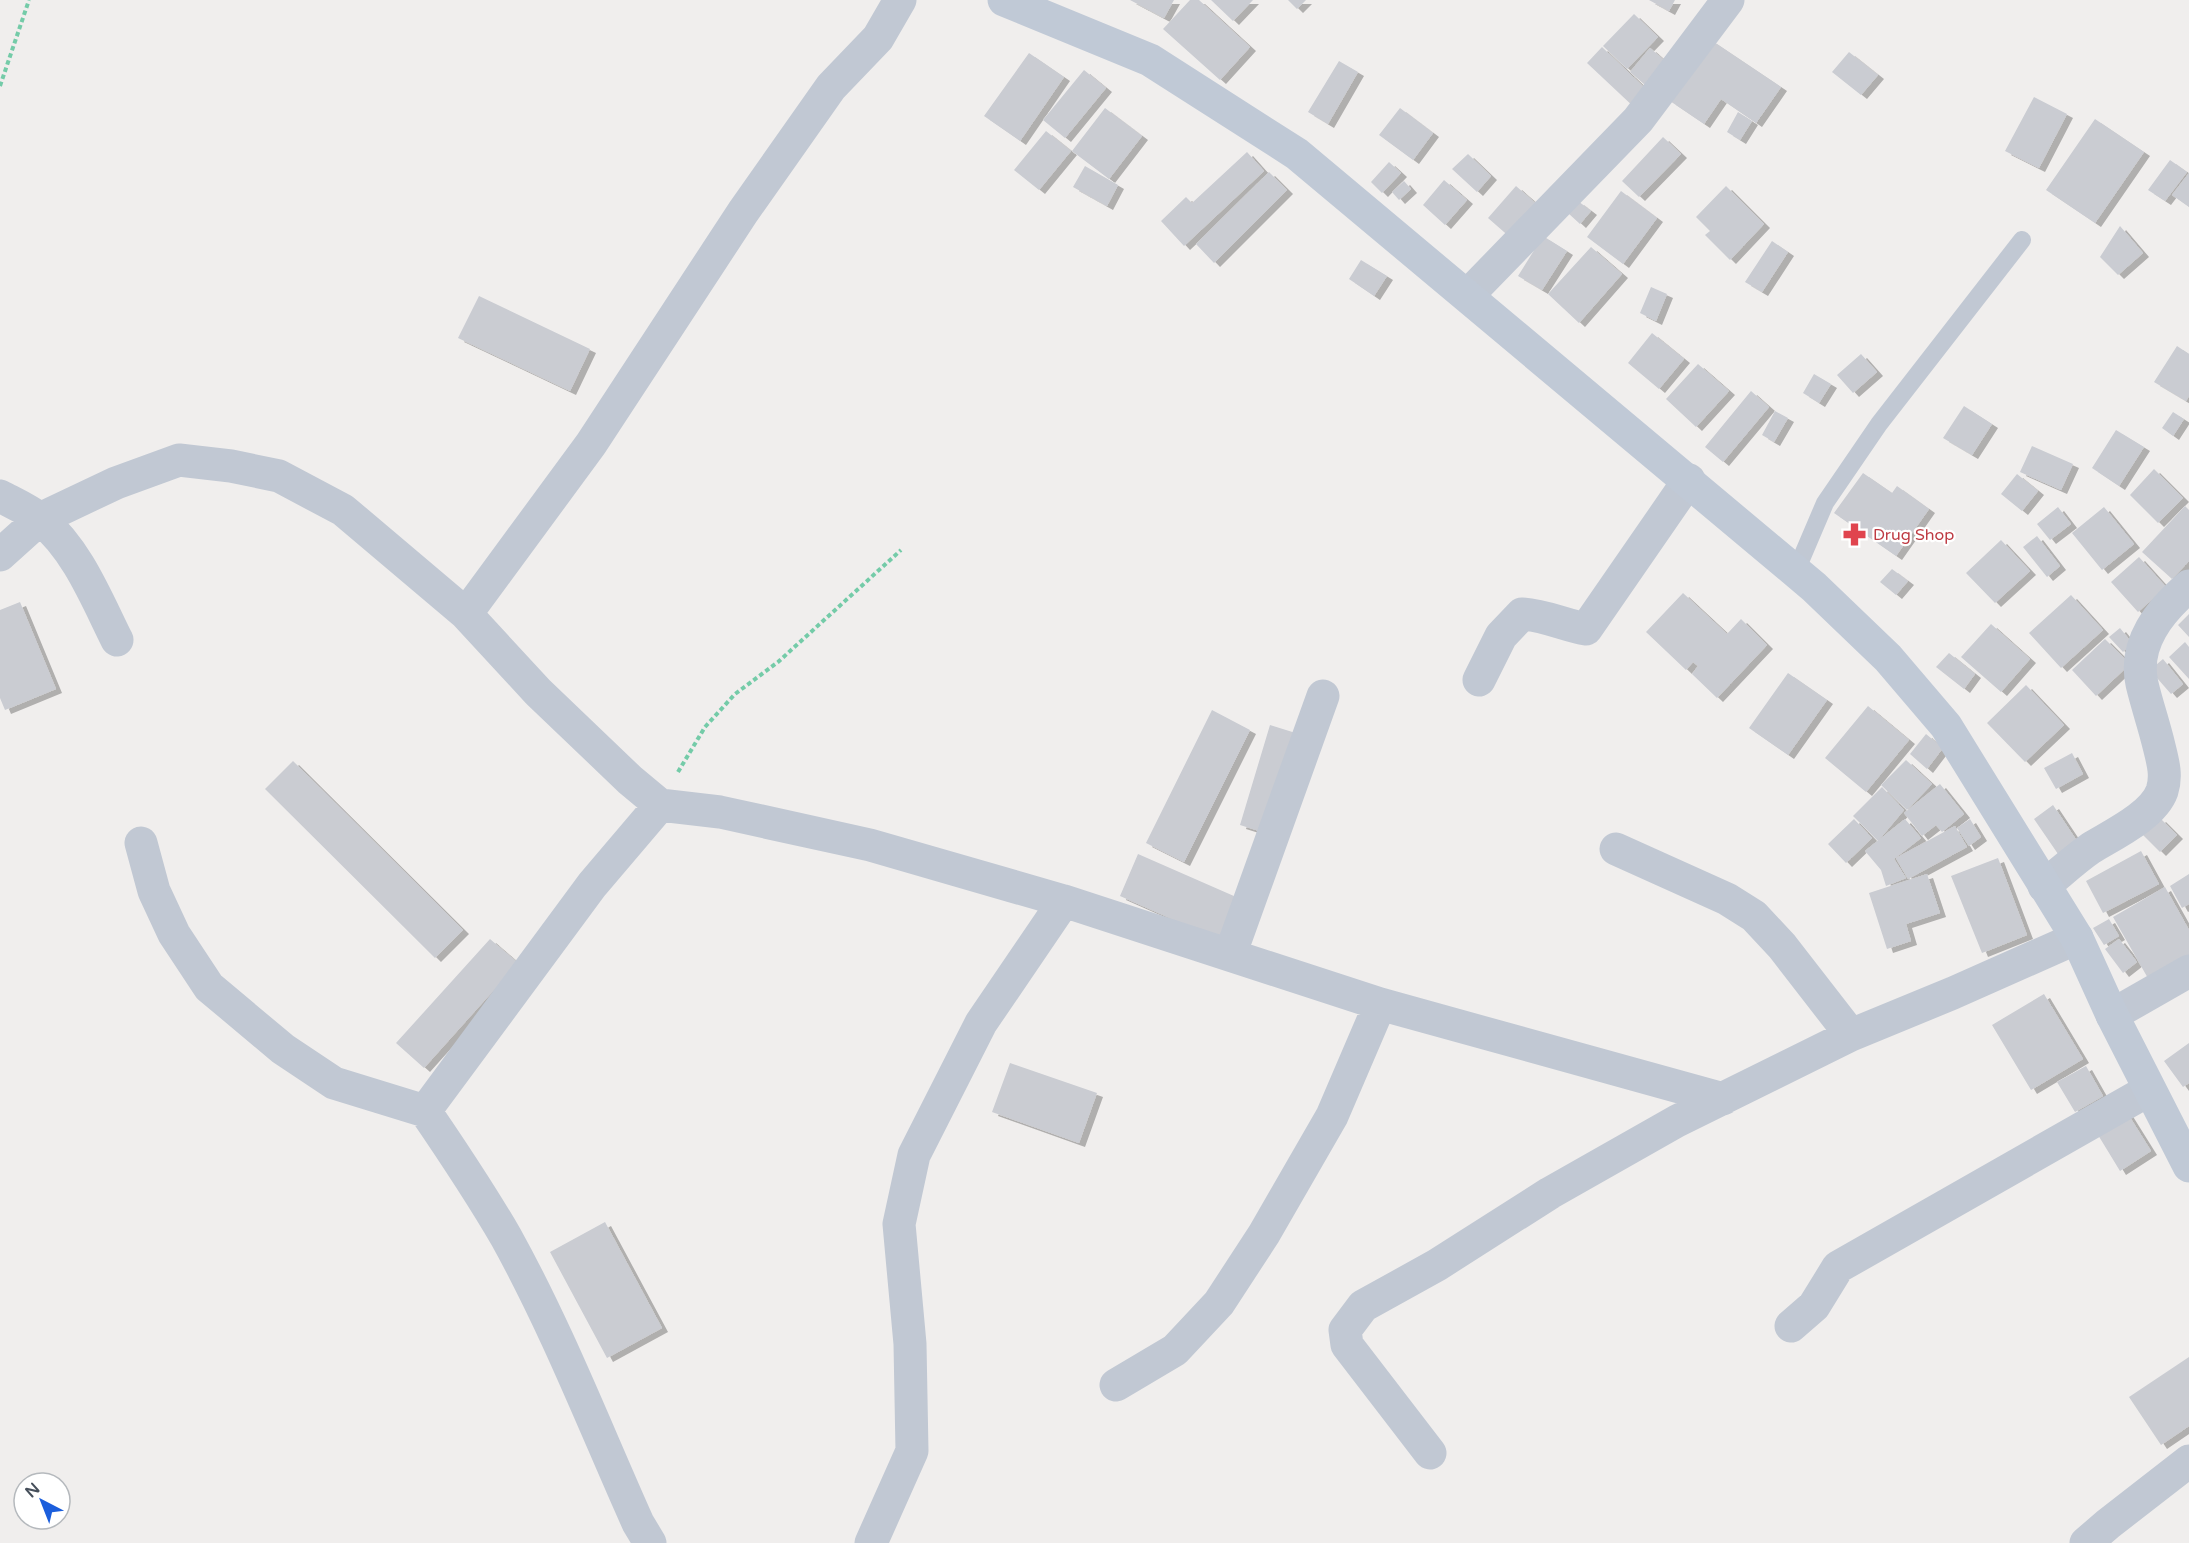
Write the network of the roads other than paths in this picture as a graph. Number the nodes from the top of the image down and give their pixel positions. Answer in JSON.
{"nodes":[{"id":1,"x":900,"y":0,"type":"edge"},
{"id":2,"x":1728,"y":0,"type":"edge"},
{"id":3,"x":1009,"y":1,"type":"edge"},
{"id":4,"x":2022,"y":240,"type":"dead end"},
{"id":5,"x":1468,"y":296,"type":"junction"},
{"id":6,"x":1689,"y":480,"type":"junction"},
{"id":7,"x":0,"y":496,"type":"edge"},
{"id":8,"x":40,"y":519,"type":"junction"},
{"id":9,"x":0,"y":555,"type":"edge"},
{"id":10,"x":1796,"y":572,"type":"junction"},
{"id":11,"x":2189,"y":586,"type":"edge"},
{"id":12,"x":466,"y":614,"type":"junction"},
{"id":13,"x":117,"y":639,"type":"dead end"},
{"id":14,"x":1479,"y":680,"type":"dead end"},
{"id":15,"x":1323,"y":696,"type":"dead end"},
{"id":16,"x":660,"y":805,"type":"junction"},
{"id":17,"x":141,"y":843,"type":"dead end"},
{"id":18,"x":1616,"y":849,"type":"dead end"},
{"id":19,"x":2044,"y":886,"type":"junction"},
{"id":20,"x":1064,"y":901,"type":"junction"},
{"id":21,"x":2076,"y":938,"type":"junction"},
{"id":22,"x":1230,"y":955,"type":"junction"},
{"id":23,"x":2189,"y":971,"type":"edge"},
{"id":24,"x":1380,"y":1004,"type":"junction"},
{"id":25,"x":2112,"y":1015,"type":"junction"},
{"id":26,"x":1851,"y":1035,"type":"junction"},
{"id":27,"x":2149,"y":1090,"type":"junction"},
{"id":28,"x":1723,"y":1099,"type":"junction"},
{"id":29,"x":425,"y":1111,"type":"junction"},
{"id":30,"x":2189,"y":1166,"type":"edge"},
{"id":31,"x":1791,"y":1326,"type":"dead end"},
{"id":32,"x":1116,"y":1385,"type":"dead end"},
{"id":33,"x":1430,"y":1453,"type":"dead end"},
{"id":34,"x":2189,"y":1461,"type":"edge"},
{"id":35,"x":650,"y":1543,"type":"edge"},
{"id":36,"x":871,"y":1543,"type":"edge"},
{"id":37,"x":2086,"y":1543,"type":"edge"}],
"edges":[{"from":1,"to":12,"type":"street"},
{"from":2,"to":5,"type":"street"},
{"from":3,"to":5,"type":"street"},
{"from":4,"to":10,"type":"lane"},
{"from":5,"to":6,"type":"street"},
{"from":6,"to":10,"type":"street"},
{"from":6,"to":14,"type":"street"},
{"from":7,"to":8,"type":"street"},
{"from":8,"to":9,"type":"street"},
{"from":8,"to":12,"type":"street"},
{"from":8,"to":13,"type":"street"},
{"from":10,"to":19,"type":"street"},
{"from":11,"to":19,"type":"street"},
{"from":12,"to":16,"type":"street"},
{"from":15,"to":22,"type":"street"},
{"from":16,"to":20,"type":"street"},
{"from":16,"to":29,"type":"street"},
{"from":17,"to":29,"type":"street"},
{"from":18,"to":26,"type":"street"},
{"from":19,"to":21,"type":"street"},
{"from":20,"to":22,"type":"street"},
{"from":20,"to":36,"type":"street"},
{"from":21,"to":25,"type":"street"},
{"from":21,"to":26,"type":"street"},
{"from":22,"to":24,"type":"street"},
{"from":23,"to":25,"type":"street"},
{"from":24,"to":28,"type":"street"},
{"from":24,"to":32,"type":"street"},
{"from":25,"to":27,"type":"street"},
{"from":26,"to":28,"type":"street"},
{"from":27,"to":30,"type":"street"},
{"from":27,"to":31,"type":"street"},
{"from":28,"to":33,"type":"street"},
{"from":29,"to":35,"type":"street"},
{"from":34,"to":37,"type":"street"}]}
